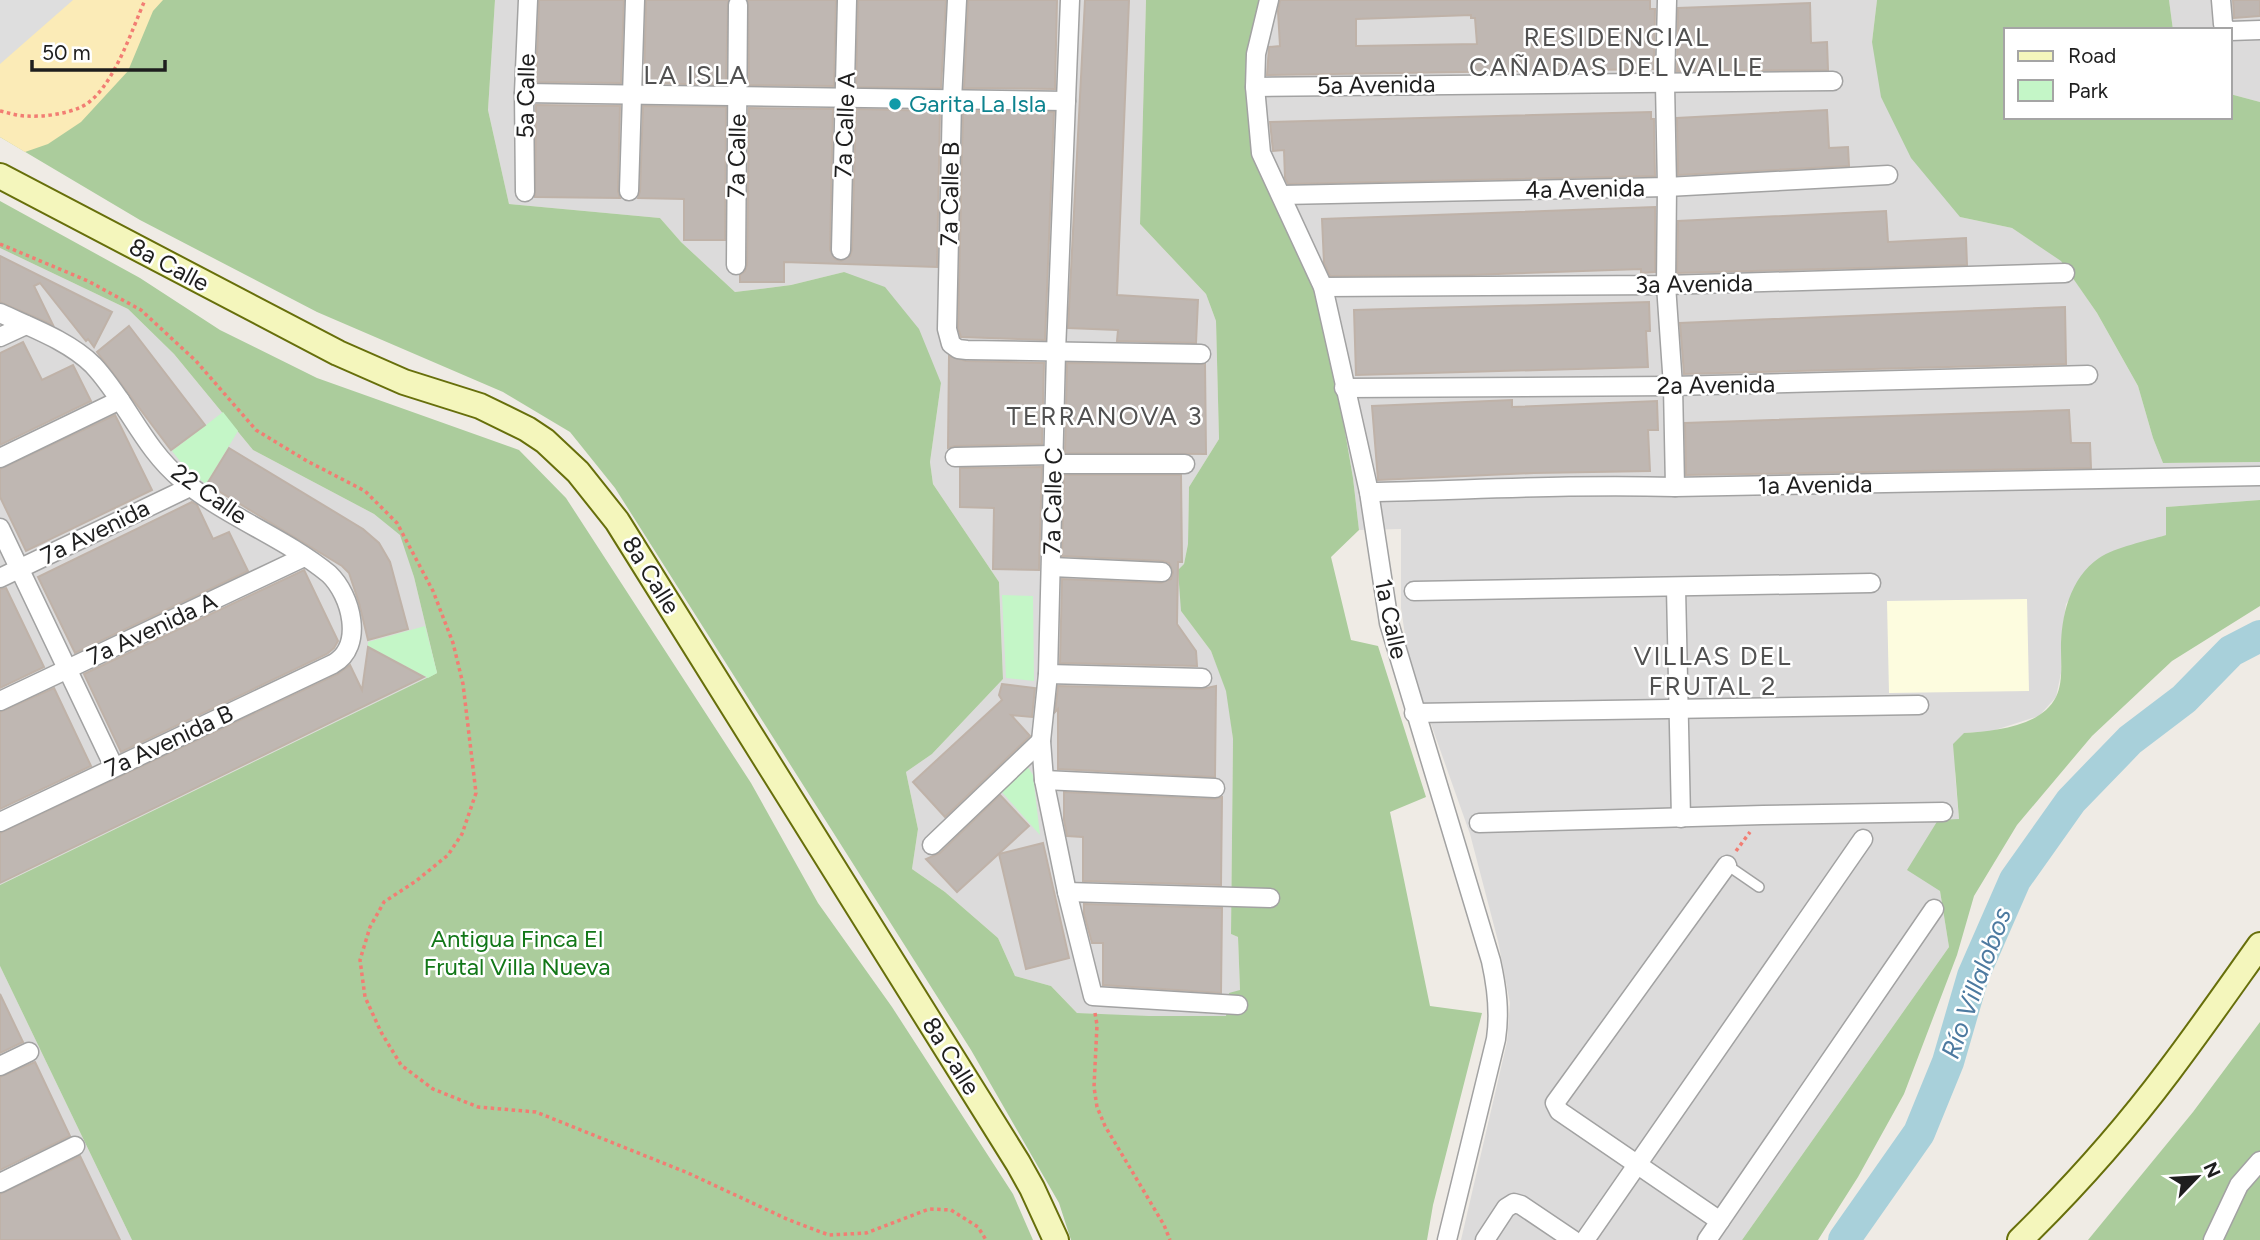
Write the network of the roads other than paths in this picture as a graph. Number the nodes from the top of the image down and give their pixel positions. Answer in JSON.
{"nodes":[{"id":1,"x":528,"y":0,"type":"edge"},
{"id":2,"x":635,"y":0,"type":"edge"},
{"id":3,"x":847,"y":0,"type":"edge"},
{"id":4,"x":957,"y":0,"type":"edge"},
{"id":5,"x":1070,"y":0,"type":"edge"},
{"id":6,"x":1269,"y":0,"type":"edge"},
{"id":7,"x":1667,"y":0,"type":"edge"},
{"id":8,"x":2221,"y":0,"type":"edge"},
{"id":9,"x":738,"y":5,"type":"dead end"},
{"id":10,"x":2227,"y":28,"type":"edge"},
{"id":11,"x":2232,"y":29,"type":"edge"},
{"id":12,"x":2260,"y":30,"type":"edge"},
{"id":13,"x":1833,"y":81,"type":"dead end"},
{"id":14,"x":1665,"y":84,"type":"junction"},
{"id":15,"x":1255,"y":87,"type":"junction"},
{"id":16,"x":524,"y":93,"type":"junction"},
{"id":17,"x":632,"y":94,"type":"junction"},
{"id":18,"x":738,"y":96,"type":"junction"},
{"id":19,"x":846,"y":99,"type":"junction"},
{"id":20,"x":952,"y":100,"type":"junction"},
{"id":21,"x":1066,"y":101,"type":"junction"},
{"id":22,"x":0,"y":176,"type":"edge"},
{"id":23,"x":1888,"y":176,"type":"dead end"},
{"id":24,"x":1667,"y":187,"type":"junction"},
{"id":25,"x":629,"y":191,"type":"dead end"},
{"id":26,"x":525,"y":192,"type":"dead end"},
{"id":27,"x":1282,"y":195,"type":"junction"},
{"id":28,"x":841,"y":250,"type":"dead end"},
{"id":29,"x":736,"y":265,"type":"dead end"},
{"id":30,"x":2065,"y":273,"type":"dead end"},
{"id":31,"x":1666,"y":285,"type":"junction"},
{"id":32,"x":1322,"y":287,"type":"junction"},
{"id":33,"x":0,"y":313,"type":"edge"},
{"id":34,"x":26,"y":325,"type":"junction"},
{"id":35,"x":0,"y":337,"type":"edge"},
{"id":36,"x":1056,"y":352,"type":"junction"},
{"id":37,"x":1201,"y":354,"type":"dead end"},
{"id":38,"x":2088,"y":375,"type":"dead end"},
{"id":39,"x":1673,"y":386,"type":"junction"},
{"id":40,"x":1345,"y":388,"type":"junction"},
{"id":41,"x":120,"y":400,"type":"junction"},
{"id":42,"x":955,"y":457,"type":"dead end"},
{"id":43,"x":0,"y":458,"type":"edge"},
{"id":44,"x":1054,"y":459,"type":"junction"},
{"id":45,"x":1185,"y":464,"type":"dead end"},
{"id":46,"x":2260,"y":476,"type":"edge"},
{"id":47,"x":190,"y":486,"type":"junction"},
{"id":48,"x":1675,"y":487,"type":"junction"},
{"id":49,"x":1369,"y":492,"type":"junction"},
{"id":50,"x":0,"y":528,"type":"edge"},
{"id":51,"x":304,"y":557,"type":"junction"},
{"id":52,"x":1052,"y":567,"type":"junction"},
{"id":53,"x":19,"y":568,"type":"junction"},
{"id":54,"x":1162,"y":572,"type":"dead end"},
{"id":55,"x":0,"y":578,"type":"edge"},
{"id":56,"x":1871,"y":583,"type":"dead end"},
{"id":57,"x":1676,"y":588,"type":"junction"},
{"id":58,"x":1414,"y":591,"type":"dead end"},
{"id":59,"x":339,"y":661,"type":"joint"},
{"id":60,"x":67,"y":669,"type":"junction"},
{"id":61,"x":1048,"y":674,"type":"junction"},
{"id":62,"x":1202,"y":678,"type":"dead end"},
{"id":63,"x":0,"y":701,"type":"edge"},
{"id":64,"x":1919,"y":705,"type":"dead end"},
{"id":65,"x":1677,"y":707,"type":"junction"},
{"id":66,"x":1414,"y":713,"type":"junction"},
{"id":67,"x":1041,"y":741,"type":"junction"},
{"id":68,"x":114,"y":767,"type":"junction"},
{"id":69,"x":1044,"y":780,"type":"junction"},
{"id":70,"x":1215,"y":788,"type":"dead end"},
{"id":71,"x":1943,"y":813,"type":"dead end"},
{"id":72,"x":1681,"y":818,"type":"junction"},
{"id":73,"x":0,"y":822,"type":"edge"},
{"id":74,"x":1479,"y":823,"type":"dead end"},
{"id":75,"x":1863,"y":839,"type":"dead end"},
{"id":76,"x":932,"y":845,"type":"dead end"},
{"id":77,"x":1727,"y":864,"type":"joint"},
{"id":78,"x":1759,"y":887,"type":"dead end"},
{"id":79,"x":1067,"y":892,"type":"junction"},
{"id":80,"x":1270,"y":898,"type":"dead end"},
{"id":81,"x":1934,"y":909,"type":"dead end"},
{"id":82,"x":2260,"y":945,"type":"edge"},
{"id":83,"x":1238,"y":1005,"type":"dead end"},
{"id":84,"x":29,"y":1052,"type":"dead end"},
{"id":85,"x":0,"y":1066,"type":"edge"},
{"id":86,"x":75,"y":1146,"type":"dead end"},
{"id":87,"x":2260,"y":1161,"type":"edge"},
{"id":88,"x":1636,"y":1164,"type":"junction"},
{"id":89,"x":0,"y":1183,"type":"edge"},
{"id":90,"x":1720,"y":1222,"type":"junction"},
{"id":91,"x":1056,"y":1240,"type":"edge"},
{"id":92,"x":1447,"y":1240,"type":"edge"},
{"id":93,"x":1485,"y":1240,"type":"edge"},
{"id":94,"x":1573,"y":1240,"type":"edge"},
{"id":95,"x":1585,"y":1240,"type":"edge"},
{"id":96,"x":1707,"y":1240,"type":"edge"},
{"id":97,"x":2020,"y":1240,"type":"edge"},
{"id":98,"x":2213,"y":1240,"type":"edge"}],
"edges":[{"from":1,"to":16,"type":"street","name":"5a Calle"},
{"from":2,"to":17,"type":"street"},
{"from":3,"to":19,"type":"street","name":"7a Calle A"},
{"from":4,"to":20,"type":"street","name":"7a Calle B"},
{"from":5,"to":21,"type":"street","name":"7a Calle C"},
{"from":6,"to":15,"type":"street","name":"1a Calle"},
{"from":7,"to":14,"type":"street"},
{"from":8,"to":10,"type":"street"},
{"from":9,"to":18,"type":"street","name":"7a Calle"},
{"from":11,"to":12,"type":"street"},
{"from":13,"to":14,"type":"street","name":"5a Avenida"},
{"from":14,"to":15,"type":"street","name":"5a Avenida"},
{"from":14,"to":24,"type":"street"},
{"from":15,"to":27,"type":"street","name":"1a Calle"},
{"from":16,"to":17,"type":"street"},
{"from":16,"to":26,"type":"street","name":"5a Calle"},
{"from":17,"to":18,"type":"street"},
{"from":17,"to":25,"type":"street"},
{"from":18,"to":19,"type":"street"},
{"from":18,"to":29,"type":"street","name":"7a Calle"},
{"from":19,"to":20,"type":"street"},
{"from":19,"to":28,"type":"street","name":"7a Calle A"},
{"from":20,"to":21,"type":"street"},
{"from":20,"to":36,"type":"street","name":"7a Calle B"},
{"from":21,"to":36,"type":"street","name":"7a Calle C"},
{"from":22,"to":91,"type":"main road","name":"8a Calle"},
{"from":23,"to":24,"type":"street","name":"4a Avenida"},
{"from":24,"to":27,"type":"street","name":"4a Avenida"},
{"from":24,"to":31,"type":"street"},
{"from":27,"to":32,"type":"street","name":"1a Calle"},
{"from":30,"to":31,"type":"street","name":"3a Avenida"},
{"from":31,"to":32,"type":"street","name":"3a Avenida"},
{"from":31,"to":39,"type":"street"},
{"from":32,"to":40,"type":"street","name":"1a Calle"},
{"from":33,"to":34,"type":"street","name":"22 Calle"},
{"from":34,"to":35,"type":"street"},
{"from":34,"to":41,"type":"street","name":"22 Calle"},
{"from":36,"to":37,"type":"street"},
{"from":36,"to":44,"type":"street","name":"7a Calle C"},
{"from":38,"to":39,"type":"street","name":"2a Avenida"},
{"from":39,"to":40,"type":"street","name":"2a Avenida"},
{"from":39,"to":48,"type":"street"},
{"from":40,"to":49,"type":"street","name":"1a Calle"},
{"from":41,"to":43,"type":"street"},
{"from":41,"to":47,"type":"street","name":"22 Calle"},
{"from":42,"to":44,"type":"street"},
{"from":44,"to":45,"type":"street"},
{"from":44,"to":52,"type":"street","name":"7a Calle C"},
{"from":46,"to":48,"type":"street","name":"1a Avenida"},
{"from":47,"to":51,"type":"street","name":"22 Calle"},
{"from":47,"to":53,"type":"street","name":"7a Avenida"},
{"from":48,"to":49,"type":"street","name":"1a Avenida"},
{"from":49,"to":66,"type":"street","name":"1a Calle"},
{"from":50,"to":53,"type":"street"},
{"from":51,"to":59,"type":"street","name":"22 Calle"},
{"from":51,"to":60,"type":"street","name":"7a Avenida A"},
{"from":52,"to":54,"type":"street"},
{"from":52,"to":61,"type":"street","name":"7a Calle C"},
{"from":53,"to":55,"type":"street","name":"7a Avenida"},
{"from":53,"to":60,"type":"street"},
{"from":56,"to":57,"type":"street"},
{"from":57,"to":58,"type":"street"},
{"from":57,"to":65,"type":"street"},
{"from":59,"to":68,"type":"street","name":"7a Avenida B"},
{"from":60,"to":63,"type":"street","name":"7a Avenida A"},
{"from":60,"to":68,"type":"street"},
{"from":61,"to":62,"type":"street"},
{"from":61,"to":67,"type":"street","name":"7a Calle C"},
{"from":64,"to":65,"type":"street"},
{"from":65,"to":66,"type":"street"},
{"from":65,"to":72,"type":"street"},
{"from":66,"to":92,"type":"street","name":"1a Calle"},
{"from":67,"to":69,"type":"street","name":"7a Calle C"},
{"from":67,"to":76,"type":"street"},
{"from":68,"to":73,"type":"street","name":"7a Avenida B"},
{"from":69,"to":70,"type":"street"},
{"from":69,"to":79,"type":"street","name":"7a Calle C"},
{"from":71,"to":72,"type":"street"},
{"from":72,"to":74,"type":"street"},
{"from":75,"to":88,"type":"street"},
{"from":77,"to":78,"type":"lane"},
{"from":77,"to":88,"type":"street"},
{"from":79,"to":80,"type":"street"},
{"from":79,"to":83,"type":"street","name":"7a Calle C"},
{"from":81,"to":90,"type":"street"},
{"from":82,"to":97,"type":"main road"},
{"from":84,"to":85,"type":"street"},
{"from":86,"to":89,"type":"street"},
{"from":87,"to":98,"type":"street"},
{"from":88,"to":90,"type":"street"},
{"from":88,"to":95,"type":"street"},
{"from":90,"to":96,"type":"street"},
{"from":93,"to":94,"type":"street"}]}
